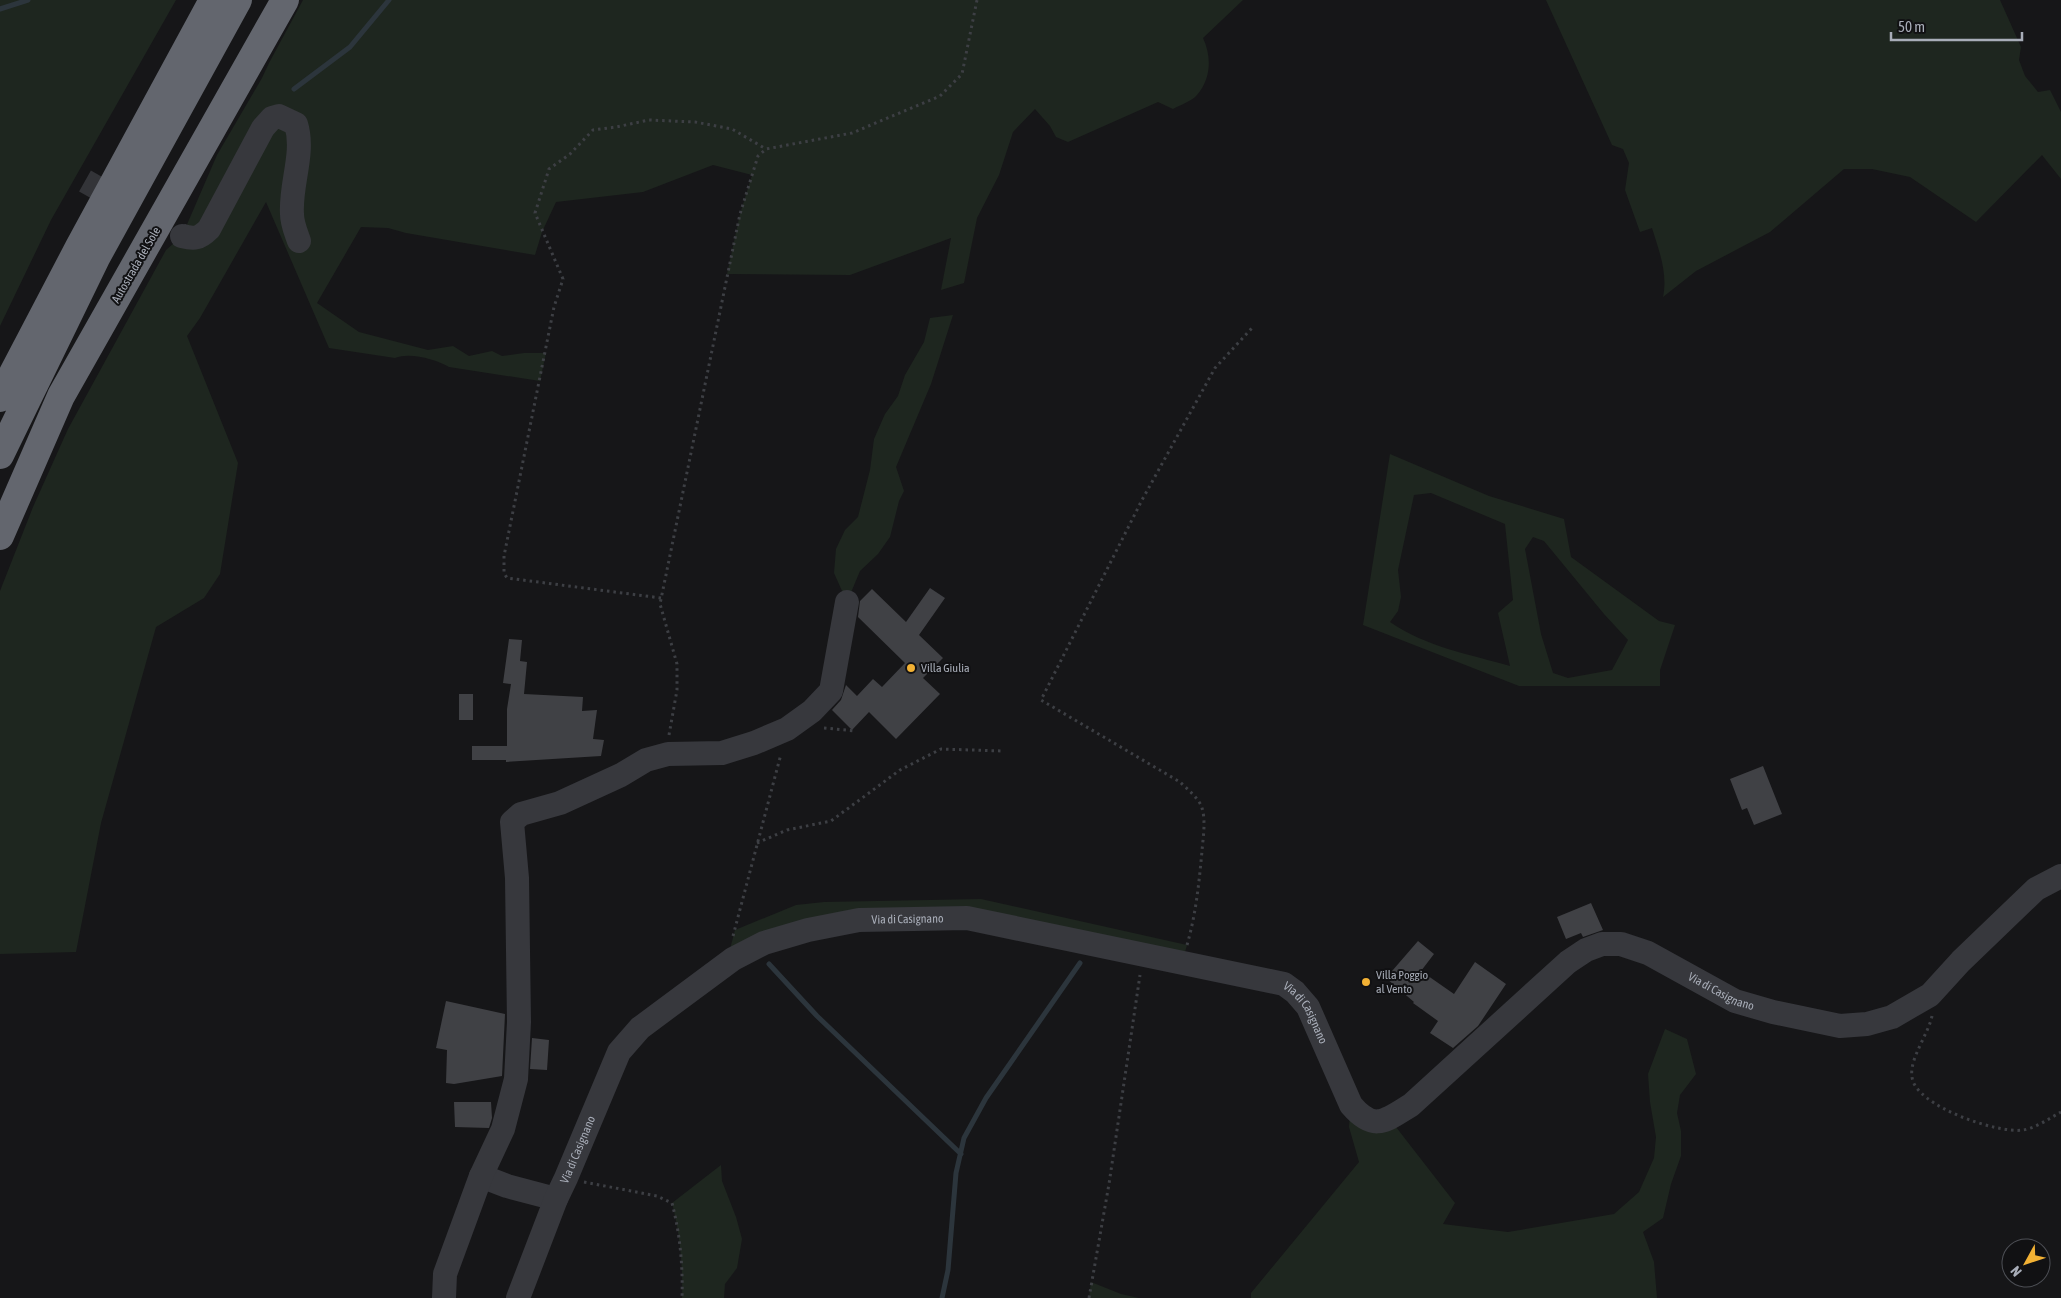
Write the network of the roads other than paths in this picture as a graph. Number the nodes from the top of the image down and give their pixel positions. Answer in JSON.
{"nodes":[{"id":1,"x":213,"y":0,"type":"edge"},
{"id":2,"x":238,"y":0,"type":"edge"},
{"id":3,"x":285,"y":0,"type":"edge"},
{"id":4,"x":182,"y":236,"type":"tunnel mouth"},
{"id":5,"x":299,"y":241,"type":"dead end"},
{"id":6,"x":0,"y":398,"type":"edge"},
{"id":7,"x":0,"y":456,"type":"edge"},
{"id":8,"x":0,"y":536,"type":"edge"},
{"id":9,"x":847,"y":602,"type":"dead end"},
{"id":10,"x":2061,"y":876,"type":"edge"},
{"id":11,"x":481,"y":1176,"type":"junction"},
{"id":12,"x":556,"y":1199,"type":"junction"},
{"id":13,"x":444,"y":1298,"type":"edge"},
{"id":14,"x":518,"y":1298,"type":"edge"}],
"edges":[{"from":1,"to":6,"type":"highway"},
{"from":2,"to":7,"type":"highway"},
{"from":3,"to":8,"type":"highway","name":"Autostrada del Sole"},
{"from":4,"to":5,"type":"street"},
{"from":9,"to":11,"type":"street"},
{"from":10,"to":12,"type":"street","name":"Via di Casignano"},
{"from":11,"to":12,"type":"street"},
{"from":11,"to":13,"type":"street"},
{"from":12,"to":14,"type":"street","name":"Via di Casignano"}]}
